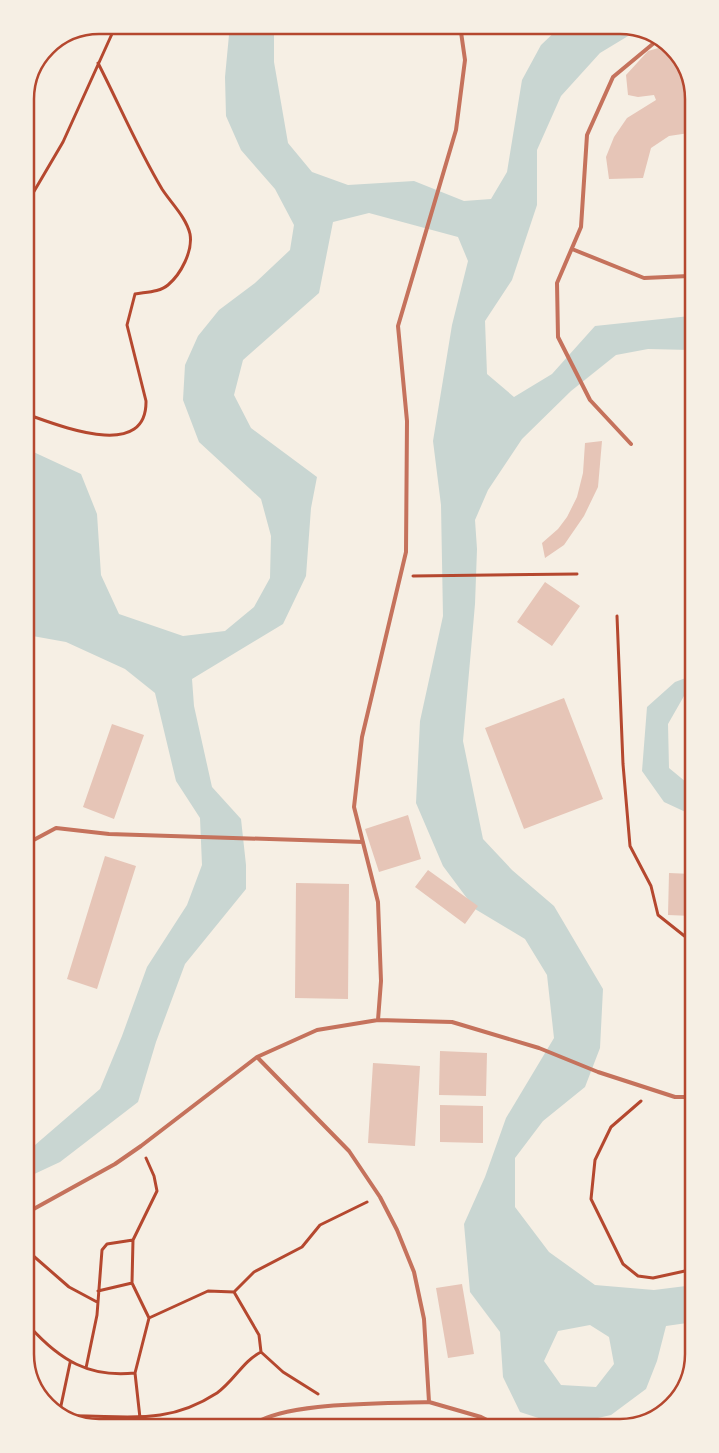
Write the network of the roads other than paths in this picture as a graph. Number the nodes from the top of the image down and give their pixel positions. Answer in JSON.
{"nodes":[{"id":1,"x":461,"y":34,"type":"edge"},
{"id":2,"x":654,"y":43,"type":"edge"},
{"id":3,"x":572,"y":249,"type":"junction"},
{"id":4,"x":685,"y":276,"type":"edge"},
{"id":5,"x":631,"y":444,"type":"dead end"},
{"id":6,"x":34,"y":840,"type":"edge"},
{"id":7,"x":363,"y":842,"type":"junction"},
{"id":8,"x":378,"y":1020,"type":"junction"},
{"id":9,"x":257,"y":1057,"type":"junction"},
{"id":10,"x":685,"y":1097,"type":"edge"},
{"id":11,"x":34,"y":1209,"type":"edge"},
{"id":12,"x":429,"y":1402,"type":"junction"},
{"id":13,"x":260,"y":1419,"type":"edge"},
{"id":14,"x":485,"y":1419,"type":"edge"}],
"edges":[{"from":1,"to":7,"type":"lane"},
{"from":2,"to":3,"type":"lane"},
{"from":3,"to":4,"type":"lane"},
{"from":3,"to":5,"type":"lane"},
{"from":6,"to":7,"type":"lane"},
{"from":7,"to":8,"type":"lane"},
{"from":8,"to":9,"type":"lane"},
{"from":8,"to":10,"type":"lane"},
{"from":9,"to":11,"type":"lane"},
{"from":9,"to":12,"type":"lane"},
{"from":12,"to":13,"type":"lane"},
{"from":12,"to":14,"type":"lane"}]}
